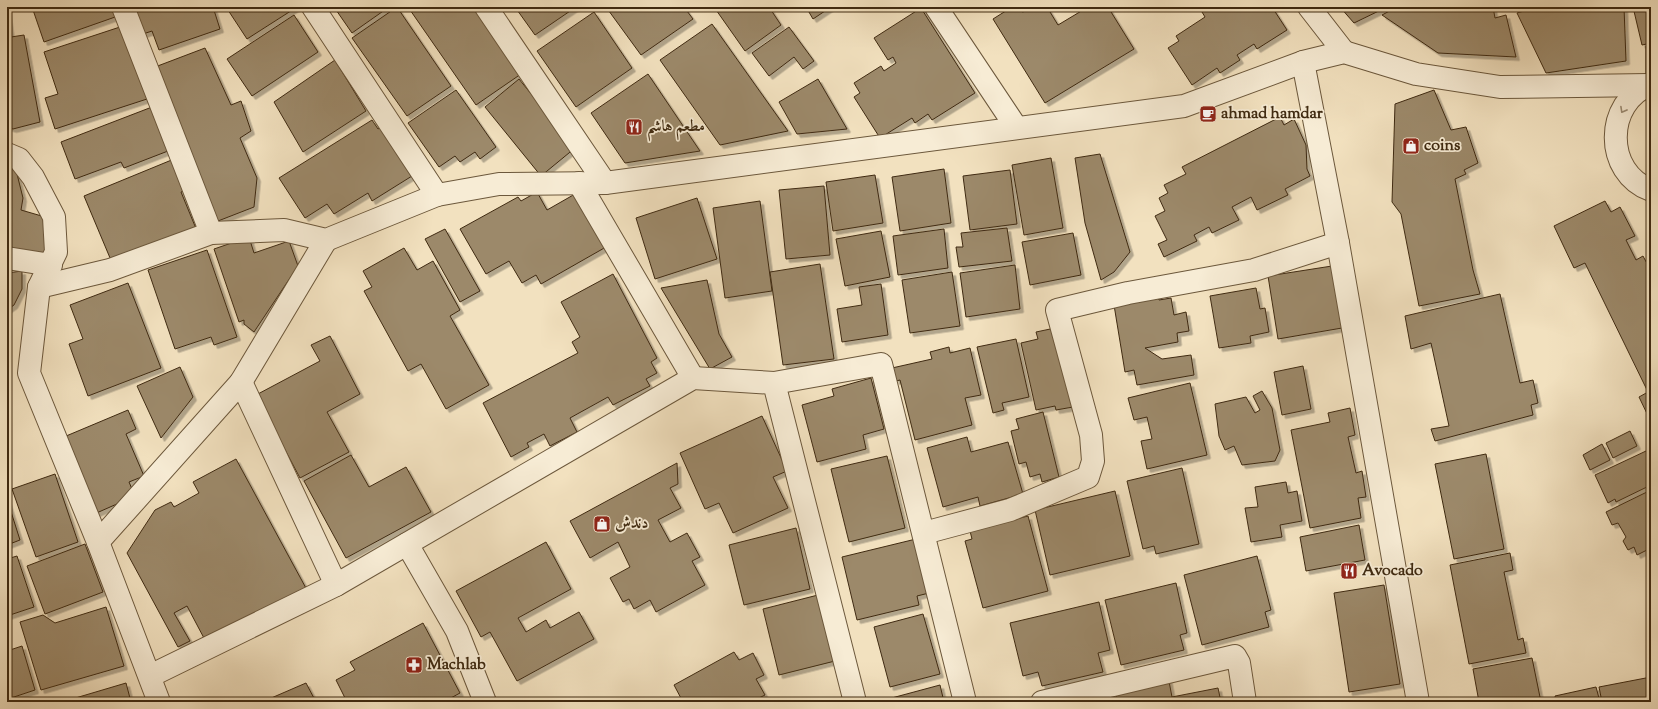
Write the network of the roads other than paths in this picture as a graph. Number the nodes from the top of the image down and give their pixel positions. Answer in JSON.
{"nodes":[{"id":1,"x":123,"y":7,"type":"edge"},
{"id":2,"x":313,"y":7,"type":"edge"},
{"id":3,"x":486,"y":7,"type":"edge"},
{"id":4,"x":936,"y":7,"type":"edge"},
{"id":5,"x":1309,"y":7,"type":"edge"},
{"id":6,"x":1344,"y":52,"type":"junction"},
{"id":7,"x":1303,"y":62,"type":"junction"},
{"id":8,"x":1650,"y":85,"type":"edge"},
{"id":9,"x":1016,"y":127,"type":"junction"},
{"id":10,"x":7,"y":154,"type":"edge"},
{"id":11,"x":579,"y":183,"type":"junction"},
{"id":12,"x":605,"y":183,"type":"junction"},
{"id":13,"x":1649,"y":193,"type":"edge"},
{"id":14,"x":437,"y":195,"type":"junction"},
{"id":15,"x":211,"y":233,"type":"junction"},
{"id":16,"x":326,"y":240,"type":"junction"},
{"id":17,"x":1338,"y":243,"type":"junction"},
{"id":18,"x":7,"y":258,"type":"edge"},
{"id":19,"x":50,"y":264,"type":"junction"},
{"id":20,"x":39,"y":288,"type":"junction"},
{"id":21,"x":693,"y":378,"type":"junction"},
{"id":22,"x":241,"y":382,"type":"junction"},
{"id":23,"x":774,"y":383,"type":"junction"},
{"id":24,"x":924,"y":533,"type":"junction"},
{"id":25,"x":98,"y":542,"type":"junction"},
{"id":26,"x":407,"y":544,"type":"junction"},
{"id":27,"x":336,"y":585,"type":"junction"},
{"id":28,"x":150,"y":676,"type":"junction"},
{"id":29,"x":1096,"y":695,"type":"edge"},
{"id":30,"x":159,"y":702,"type":"edge"},
{"id":31,"x":485,"y":702,"type":"edge"},
{"id":32,"x":856,"y":702,"type":"edge"},
{"id":33,"x":965,"y":702,"type":"edge"},
{"id":34,"x":1042,"y":702,"type":"edge"},
{"id":35,"x":1245,"y":702,"type":"edge"},
{"id":36,"x":1418,"y":702,"type":"edge"}],
"edges":[{"from":1,"to":15,"type":"street"},
{"from":2,"to":14,"type":"street"},
{"from":3,"to":12,"type":"street"},
{"from":4,"to":9,"type":"street"},
{"from":5,"to":6,"type":"street"},
{"from":6,"to":7,"type":"street"},
{"from":6,"to":8,"type":"street"},
{"from":7,"to":9,"type":"street"},
{"from":7,"to":17,"type":"street"},
{"from":8,"to":13,"type":"street","one_way":true},
{"from":9,"to":12,"type":"street"},
{"from":10,"to":19,"type":"street"},
{"from":11,"to":12,"type":"street"},
{"from":11,"to":14,"type":"street"},
{"from":11,"to":21,"type":"street"},
{"from":14,"to":16,"type":"street"},
{"from":15,"to":16,"type":"street"},
{"from":15,"to":20,"type":"street"},
{"from":16,"to":22,"type":"street"},
{"from":17,"to":24,"type":"street"},
{"from":17,"to":36,"type":"street"},
{"from":18,"to":19,"type":"street"},
{"from":19,"to":20,"type":"street"},
{"from":20,"to":25,"type":"street"},
{"from":21,"to":23,"type":"street"},
{"from":21,"to":26,"type":"street"},
{"from":22,"to":25,"type":"street"},
{"from":22,"to":27,"type":"street"},
{"from":23,"to":24,"type":"street"},
{"from":23,"to":32,"type":"street"},
{"from":24,"to":33,"type":"street"},
{"from":25,"to":28,"type":"street"},
{"from":26,"to":27,"type":"street"},
{"from":26,"to":31,"type":"street"},
{"from":27,"to":28,"type":"street"},
{"from":28,"to":30,"type":"street"},
{"from":29,"to":34,"type":"street"},
{"from":29,"to":35,"type":"street"}]}
